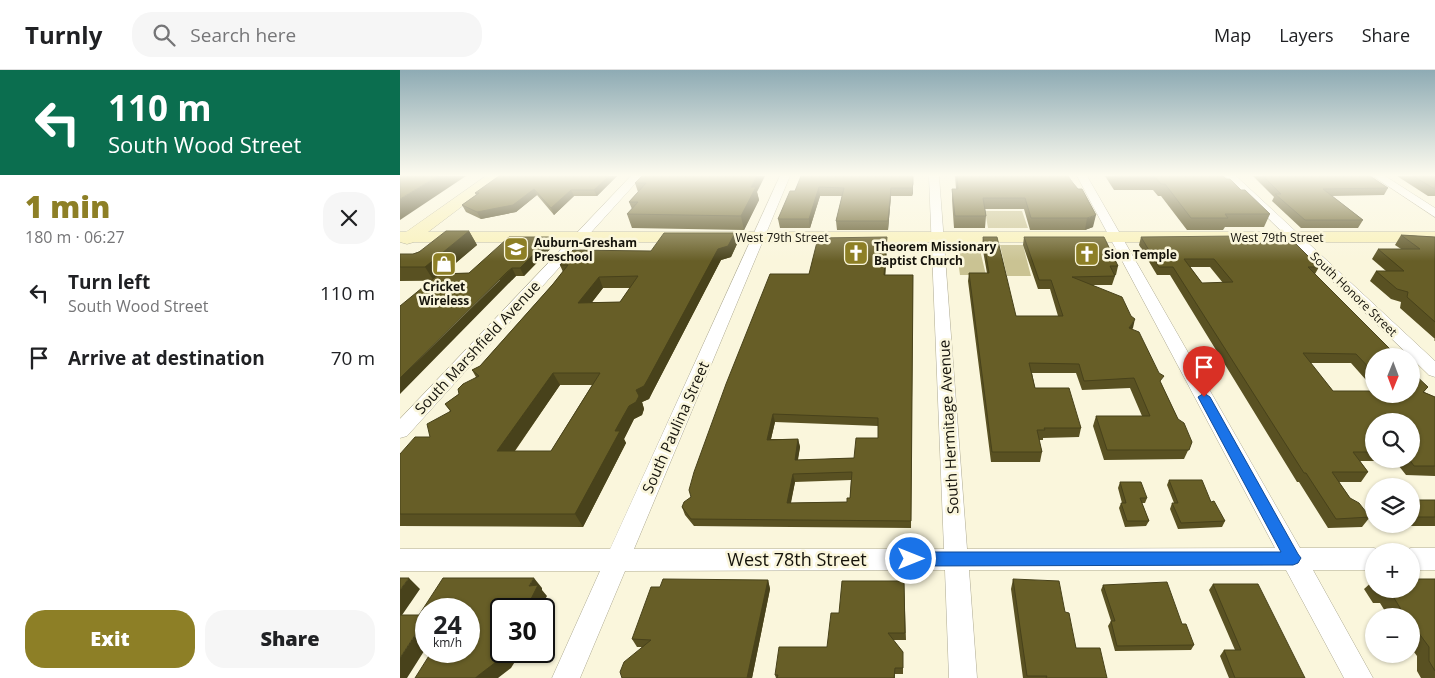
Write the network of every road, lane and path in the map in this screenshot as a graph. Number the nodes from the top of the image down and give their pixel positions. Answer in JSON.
{"nodes":[{"id":1,"x":444,"y":204,"type":"edge"},
{"id":2,"x":452,"y":204,"type":"edge"},
{"id":3,"x":610,"y":204,"type":"edge"},
{"id":4,"x":772,"y":204,"type":"edge"},
{"id":5,"x":936,"y":204,"type":"edge"},
{"id":6,"x":1097,"y":204,"type":"edge"},
{"id":7,"x":1260,"y":204,"type":"edge"},
{"id":8,"x":1422,"y":204,"type":"edge"},
{"id":9,"x":1435,"y":213,"type":"edge"},
{"id":10,"x":403,"y":237,"type":"edge"},
{"id":11,"x":580,"y":237,"type":"junction"},
{"id":12,"x":758,"y":237,"type":"junction"},
{"id":13,"x":938,"y":237,"type":"junction"},
{"id":14,"x":1115,"y":237,"type":"junction"},
{"id":15,"x":1295,"y":237,"type":"junction"},
{"id":16,"x":1435,"y":237,"type":"edge"},
{"id":17,"x":1435,"y":371,"type":"edge"},
{"id":18,"x":400,"y":431,"type":"edge"},
{"id":19,"x":1293,"y":558,"type":"junction"},
{"id":20,"x":1435,"y":558,"type":"edge"},
{"id":21,"x":618,"y":559,"type":"junction"},
{"id":22,"x":956,"y":559,"type":"junction"},
{"id":23,"x":1365,"y":559,"type":"edge"},
{"id":24,"x":1420,"y":559,"type":"edge"},
{"id":25,"x":400,"y":560,"type":"edge"},
{"id":26,"x":566,"y":678,"type":"edge"},
{"id":27,"x":963,"y":678,"type":"edge"},
{"id":28,"x":1359,"y":678,"type":"edge"}],
"edges":[{"from":1,"to":10,"type":"main road"},
{"from":2,"to":10,"type":"main road"},
{"from":3,"to":11,"type":"street","name":"South Marshfield Avenue"},
{"from":4,"to":12,"type":"street","name":"South Paulina Street"},
{"from":5,"to":13,"type":"street","name":"South Hermitage Avenue"},
{"from":6,"to":14,"type":"street"},
{"from":7,"to":15,"type":"street","name":"South Honore Street"},
{"from":8,"to":9,"type":"street"},
{"from":10,"to":11,"type":"main road","name":"West 79th Street"},
{"from":11,"to":12,"type":"main road","name":"West 79th Street"},
{"from":11,"to":18,"type":"street","name":"South Marshfield Avenue"},
{"from":12,"to":13,"type":"main road","name":"West 79th Street"},
{"from":12,"to":21,"type":"street","name":"South Paulina Street"},
{"from":13,"to":14,"type":"main road","name":"West 79th Street"},
{"from":13,"to":22,"type":"street","name":"South Hermitage Avenue"},
{"from":14,"to":15,"type":"main road","name":"West 79th Street"},
{"from":14,"to":19,"type":"street"},
{"from":15,"to":16,"type":"main road","name":"West 79th Street"},
{"from":15,"to":17,"type":"street","name":"South Honore Street"},
{"from":19,"to":22,"type":"street","name":"West 78th Street"},
{"from":19,"to":23,"type":"street","name":"West 78th Street"},
{"from":19,"to":28,"type":"street"},
{"from":20,"to":24,"type":"street"},
{"from":21,"to":22,"type":"street","name":"West 78th Street"},
{"from":21,"to":25,"type":"street","name":"West 78th Street"},
{"from":21,"to":26,"type":"street","name":"South Paulina Street"},
{"from":22,"to":27,"type":"street","name":"South Hermitage Avenue"}]}
